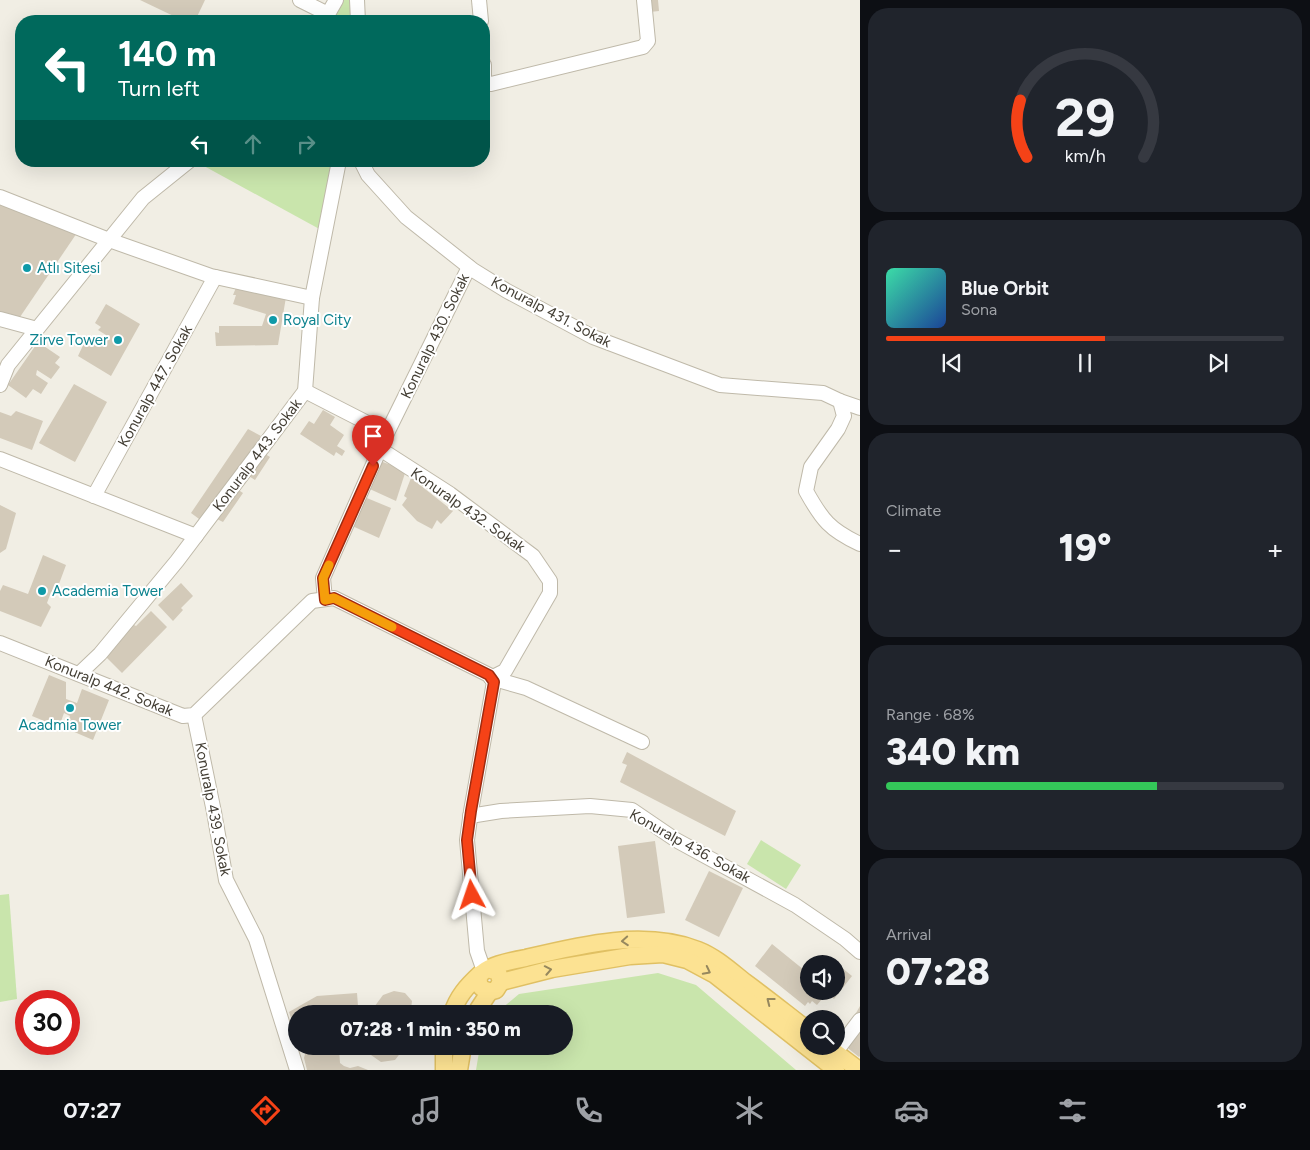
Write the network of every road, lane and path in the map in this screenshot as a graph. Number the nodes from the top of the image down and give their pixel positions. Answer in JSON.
{"nodes":[{"id":1,"x":300,"y":0,"type":"edge"},
{"id":2,"x":336,"y":0,"type":"edge"},
{"id":3,"x":357,"y":0,"type":"edge"},
{"id":4,"x":479,"y":0,"type":"edge"},
{"id":5,"x":644,"y":0,"type":"edge"},
{"id":6,"x":323,"y":15,"type":"edge"},
{"id":7,"x":327,"y":15,"type":"edge"},
{"id":8,"x":358,"y":15,"type":"edge"},
{"id":9,"x":480,"y":15,"type":"edge"},
{"id":10,"x":490,"y":84,"type":"edge"},
{"id":11,"x":182,"y":167,"type":"edge"},
{"id":12,"x":338,"y":167,"type":"edge"},
{"id":13,"x":365,"y":167,"type":"edge"},
{"id":14,"x":0,"y":197,"type":"edge"},
{"id":15,"x":109,"y":240,"type":"junction"},
{"id":16,"x":469,"y":267,"type":"junction"},
{"id":17,"x":215,"y":277,"type":"junction"},
{"id":18,"x":312,"y":298,"type":"junction"},
{"id":19,"x":0,"y":319,"type":"edge"},
{"id":20,"x":37,"y":329,"type":"junction"},
{"id":21,"x":0,"y":385,"type":"edge"},
{"id":22,"x":305,"y":390,"type":"junction"},
{"id":23,"x":840,"y":401,"type":"junction"},
{"id":24,"x":860,"y":408,"type":"edge"},
{"id":25,"x":387,"y":433,"type":"junction"},
{"id":26,"x":380,"y":449,"type":"junction"},
{"id":27,"x":0,"y":458,"type":"edge"},
{"id":28,"x":94,"y":496,"type":"junction"},
{"id":29,"x":196,"y":536,"type":"junction"},
{"id":30,"x":860,"y":544,"type":"edge"},
{"id":31,"x":325,"y":600,"type":"junction"},
{"id":32,"x":0,"y":643,"type":"edge"},
{"id":33,"x":79,"y":674,"type":"junction"},
{"id":34,"x":491,"y":678,"type":"junction"},
{"id":35,"x":194,"y":715,"type":"junction"},
{"id":36,"x":642,"y":742,"type":"dead end"},
{"id":37,"x":470,"y":816,"type":"junction"},
{"id":38,"x":860,"y":952,"type":"edge"},
{"id":39,"x":484,"y":971,"type":"junction"},
{"id":40,"x":496,"y":986,"type":"junction"},
{"id":41,"x":454,"y":1005,"type":"edge"},
{"id":42,"x":482,"y":1005,"type":"edge"},
{"id":43,"x":860,"y":1020,"type":"edge"},
{"id":44,"x":800,"y":1024,"type":"edge"},
{"id":45,"x":444,"y":1055,"type":"edge"},
{"id":46,"x":462,"y":1055,"type":"edge"},
{"id":47,"x":831,"y":1061,"type":"edge"},
{"id":48,"x":297,"y":1070,"type":"edge"},
{"id":49,"x":444,"y":1070,"type":"edge"},
{"id":50,"x":460,"y":1070,"type":"edge"},
{"id":51,"x":859,"y":1070,"type":"edge"}],
"edges":[{"from":1,"to":6,"type":"street"},
{"from":2,"to":7,"type":"street"},
{"from":3,"to":8,"type":"street"},
{"from":4,"to":9,"type":"street"},
{"from":5,"to":10,"type":"street"},
{"from":11,"to":15,"type":"street"},
{"from":12,"to":18,"type":"street","name":"Konuralp 443. Sokak"},
{"from":13,"to":16,"type":"street","name":"Konuralp 431. Sokak"},
{"from":14,"to":15,"type":"street"},
{"from":15,"to":17,"type":"street"},
{"from":15,"to":20,"type":"street"},
{"from":16,"to":23,"type":"street","name":"Konuralp 431. Sokak"},
{"from":16,"to":25,"type":"street","name":"Konuralp 430. Sokak"},
{"from":17,"to":18,"type":"street"},
{"from":17,"to":28,"type":"street","name":"Konuralp 447. Sokak"},
{"from":18,"to":22,"type":"street","name":"Konuralp 443. Sokak"},
{"from":19,"to":20,"type":"street"},
{"from":20,"to":21,"type":"street"},
{"from":22,"to":25,"type":"street"},
{"from":22,"to":29,"type":"street","name":"Konuralp 443. Sokak"},
{"from":23,"to":24,"type":"street","name":"Konuralp 431. Sokak"},
{"from":23,"to":30,"type":"street"},
{"from":25,"to":26,"type":"street","name":"Konuralp 430. Sokak"},
{"from":26,"to":31,"type":"street","name":"Konuralp 430. Sokak"},
{"from":26,"to":34,"type":"street","name":"Konuralp 432. Sokak"},
{"from":27,"to":28,"type":"street"},
{"from":28,"to":29,"type":"street"},
{"from":29,"to":33,"type":"street","name":"Konuralp 443. Sokak"},
{"from":31,"to":34,"type":"street"},
{"from":31,"to":35,"type":"street","name":"Konuralp 442. Sokak"},
{"from":32,"to":33,"type":"street","name":"Konuralp 442. Sokak"},
{"from":33,"to":35,"type":"street","name":"Konuralp 442. Sokak"},
{"from":34,"to":36,"type":"street"},
{"from":34,"to":37,"type":"street"},
{"from":35,"to":48,"type":"street","name":"Konuralp 439. Sokak"},
{"from":37,"to":38,"type":"street","name":"Konuralp 436. Sokak"},
{"from":37,"to":39,"type":"street"},
{"from":39,"to":40,"type":"main road"},
{"from":39,"to":41,"type":"main road"},
{"from":44,"to":39,"type":"main road","one_way":true},
{"from":40,"to":42,"type":"main road"},
{"from":40,"to":47,"type":"main road","one_way":true},
{"from":43,"to":47,"type":"street"},
{"from":45,"to":49,"type":"main road"},
{"from":46,"to":50,"type":"main road"},
{"from":47,"to":51,"type":"main road"}]}
